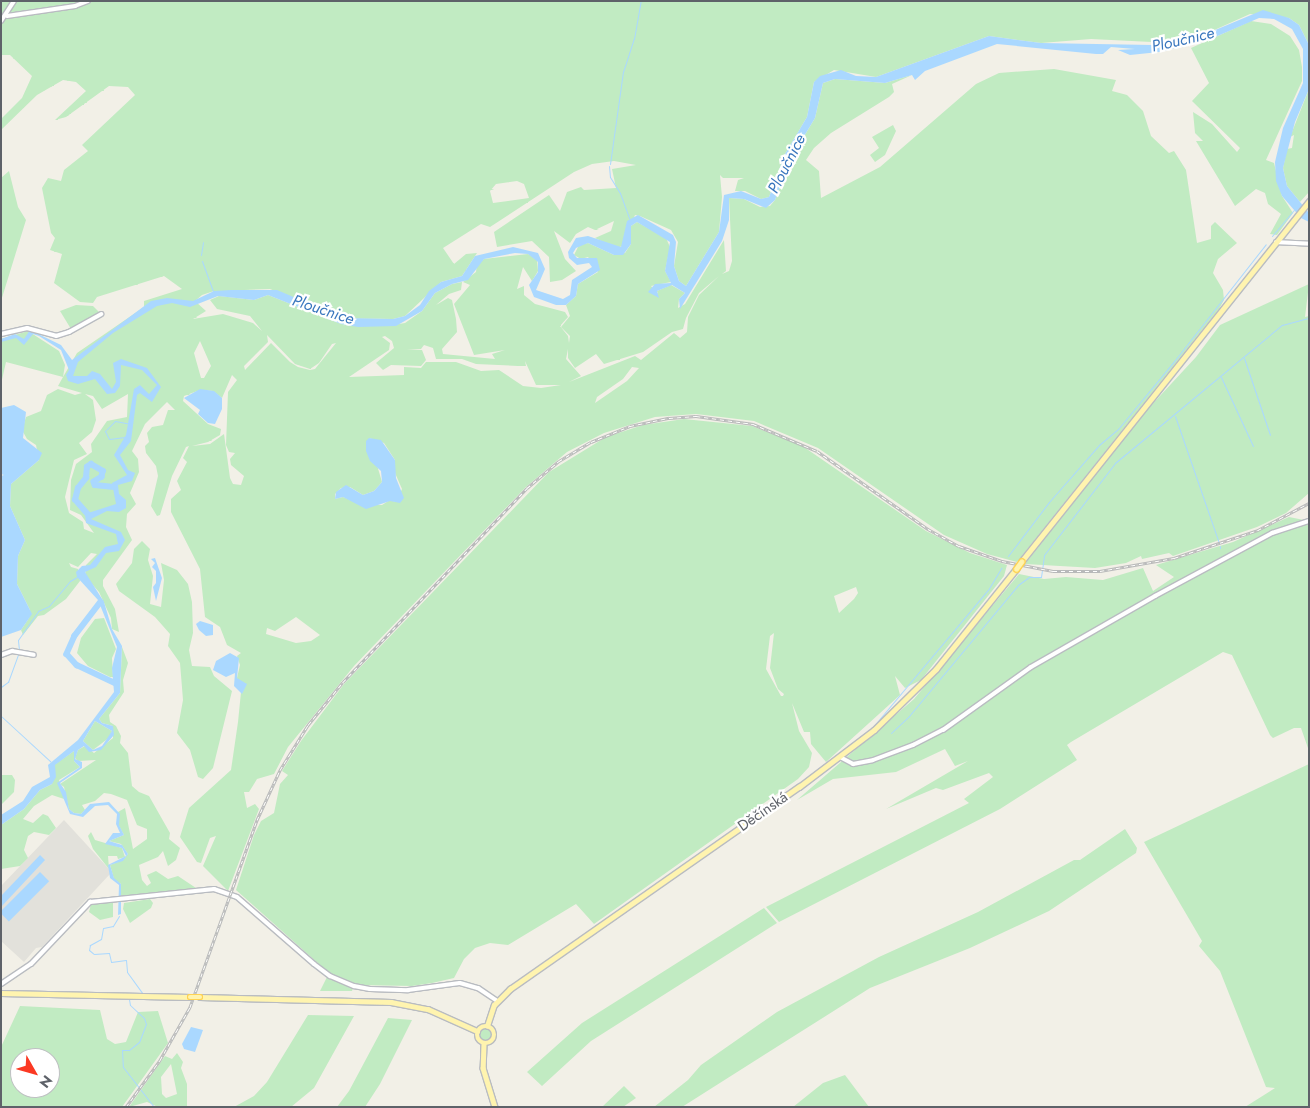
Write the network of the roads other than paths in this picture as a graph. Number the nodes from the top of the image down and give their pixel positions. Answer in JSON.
{"nodes":[{"id":1,"x":14,"y":1,"type":"edge"},
{"id":2,"x":88,"y":1,"type":"edge"},
{"id":3,"x":7,"y":16,"type":"junction"},
{"id":4,"x":1,"y":22,"type":"edge"},
{"id":5,"x":1309,"y":201,"type":"edge"},
{"id":6,"x":1276,"y":242,"type":"junction"},
{"id":7,"x":1309,"y":244,"type":"edge"},
{"id":8,"x":101,"y":314,"type":"dead end"},
{"id":9,"x":1,"y":334,"type":"edge"},
{"id":10,"x":1309,"y":521,"type":"edge"},
{"id":11,"x":34,"y":655,"type":"dead end"},
{"id":12,"x":1,"y":656,"type":"edge"},
{"id":13,"x":840,"y":758,"type":"junction"},
{"id":14,"x":1,"y":984,"type":"edge"},
{"id":15,"x":1,"y":993,"type":"edge"},
{"id":16,"x":497,"y":1001,"type":"junction"},
{"id":17,"x":487,"y":1026,"type":"junction"},
{"id":18,"x":477,"y":1031,"type":"junction"},
{"id":19,"x":484,"y":1044,"type":"junction"},
{"id":20,"x":495,"y":1105,"type":"edge"}],
"edges":[{"from":1,"to":3,"type":"street"},
{"from":2,"to":3,"type":"street"},
{"from":3,"to":4,"type":"street"},
{"from":5,"to":6,"type":"main road","name":"Děčínská"},
{"from":6,"to":7,"type":"street"},
{"from":6,"to":13,"type":"main road","name":"Děčínská","bridge":true},
{"from":8,"to":9,"type":"street"},
{"from":10,"to":13,"type":"street"},
{"from":11,"to":12,"type":"street"},
{"from":13,"to":16,"type":"main road","name":"Děčínská"},
{"from":14,"to":16,"type":"street"},
{"from":15,"to":18,"type":"main road","bridge":true},
{"from":16,"to":17,"type":"main road"},
{"from":17,"to":18,"type":"main road"},
{"from":17,"to":19,"type":"main road"},
{"from":18,"to":19,"type":"main road"},
{"from":19,"to":20,"type":"main road"}]}
